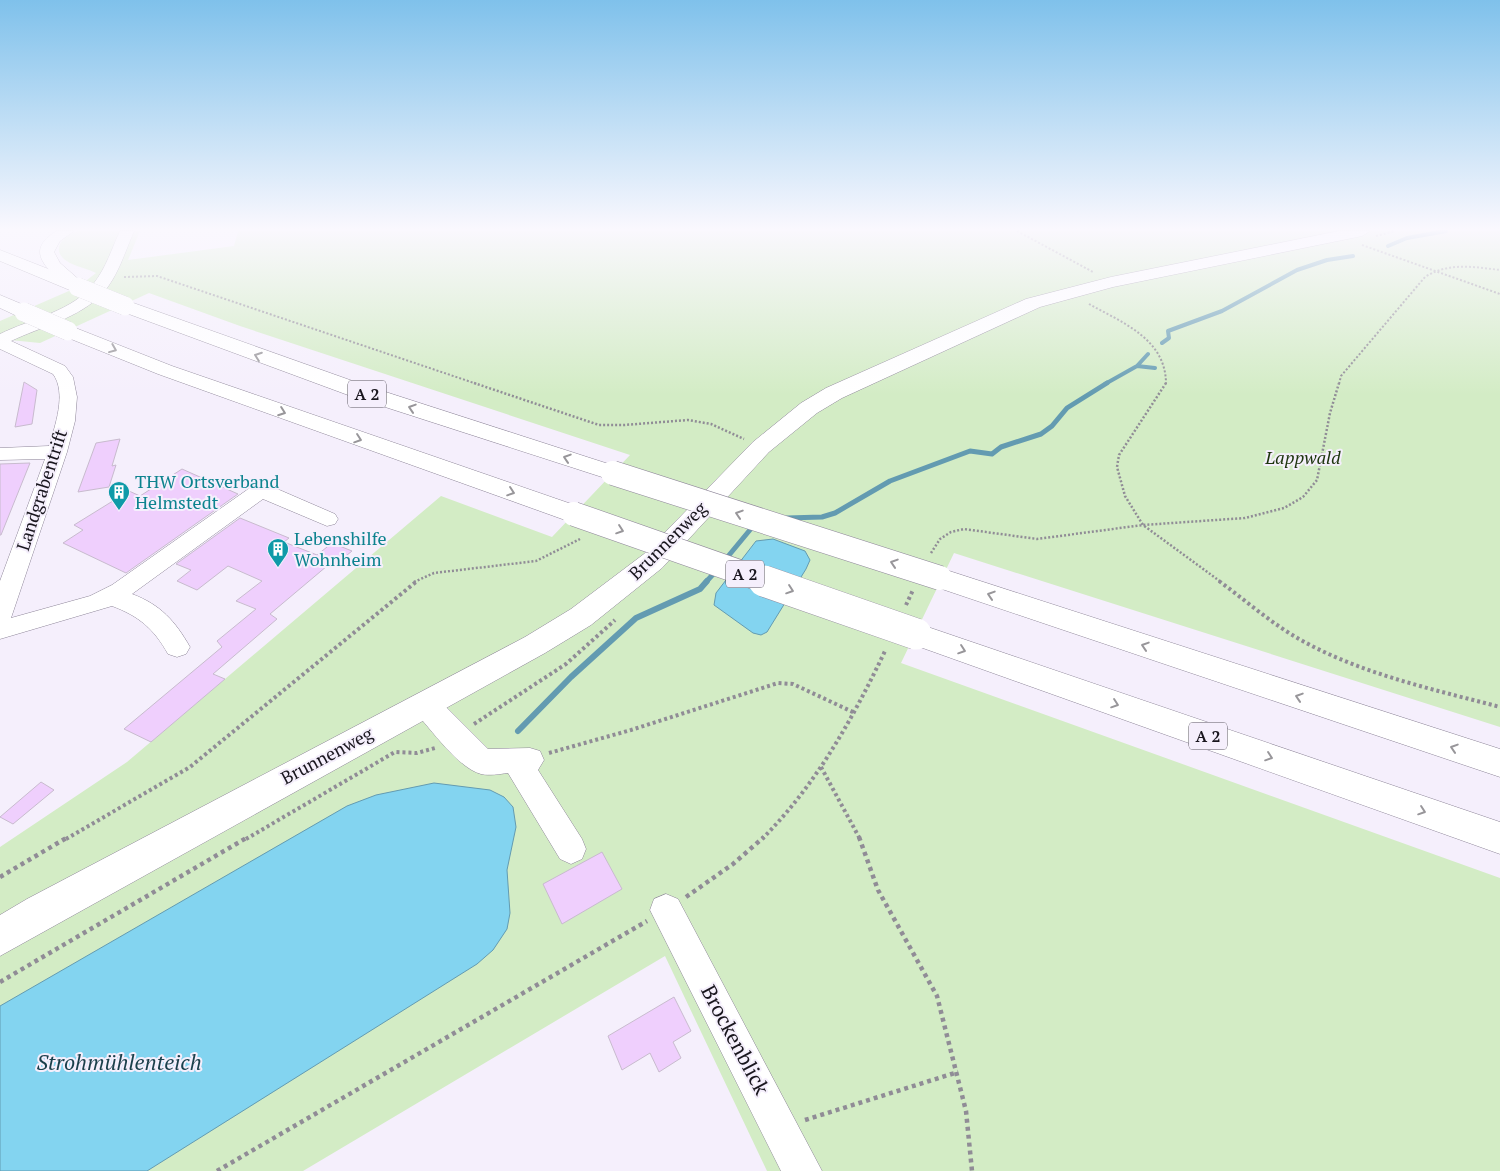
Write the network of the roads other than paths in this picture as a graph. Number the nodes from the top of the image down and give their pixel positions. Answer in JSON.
{"nodes":[{"id":1,"x":75,"y":286,"type":"edge"},
{"id":2,"x":100,"y":286,"type":"edge"},
{"id":3,"x":1096,"y":286,"type":"edge"},
{"id":4,"x":78,"y":287,"type":"joint"},
{"id":5,"x":0,"y":300,"type":"edge"},
{"id":6,"x":24,"y":312,"type":"junction"},
{"id":7,"x":0,"y":313,"type":"edge"},
{"id":8,"x":0,"y":342,"type":"edge"},
{"id":9,"x":57,"y":452,"type":"junction"},
{"id":10,"x":0,"y":454,"type":"edge"},
{"id":11,"x":327,"y":519,"type":"dead end"},
{"id":12,"x":112,"y":596,"type":"junction"},
{"id":13,"x":0,"y":615,"type":"edge"},
{"id":14,"x":0,"y":630,"type":"edge"},
{"id":15,"x":177,"y":647,"type":"dead end"},
{"id":16,"x":425,"y":704,"type":"junction"},
{"id":17,"x":1500,"y":763,"type":"edge"},
{"id":18,"x":1500,"y":838,"type":"edge"},
{"id":19,"x":571,"y":850,"type":"dead end"},
{"id":20,"x":666,"y":910,"type":"road end"},
{"id":21,"x":0,"y":937,"type":"edge"},
{"id":22,"x":802,"y":1171,"type":"edge"}],
"edges":[{"from":1,"to":4,"type":"main road","number":"A 2"},
{"from":2,"to":8,"type":"street"},
{"from":3,"to":16,"type":"main road","name":"Brunnenweg"},
{"from":17,"to":4,"type":"main road","number":"A 2","one_way":true,"bridge":true},
{"from":5,"to":6,"type":"main road","number":"A 2"},
{"from":6,"to":7,"type":"main road"},
{"from":6,"to":18,"type":"main road","number":"A 2","one_way":true,"bridge":true},
{"from":8,"to":9,"type":"street","name":"Landgrabentrift"},
{"from":9,"to":10,"type":"street"},
{"from":9,"to":13,"type":"street","name":"Landgrabentrift"},
{"from":11,"to":12,"type":"street"},
{"from":12,"to":14,"type":"street"},
{"from":12,"to":15,"type":"street"},
{"from":16,"to":19,"type":"street"},
{"from":16,"to":21,"type":"main road","name":"Brunnenweg"},
{"from":20,"to":22,"type":"street","name":"Brockenblick"}]}
